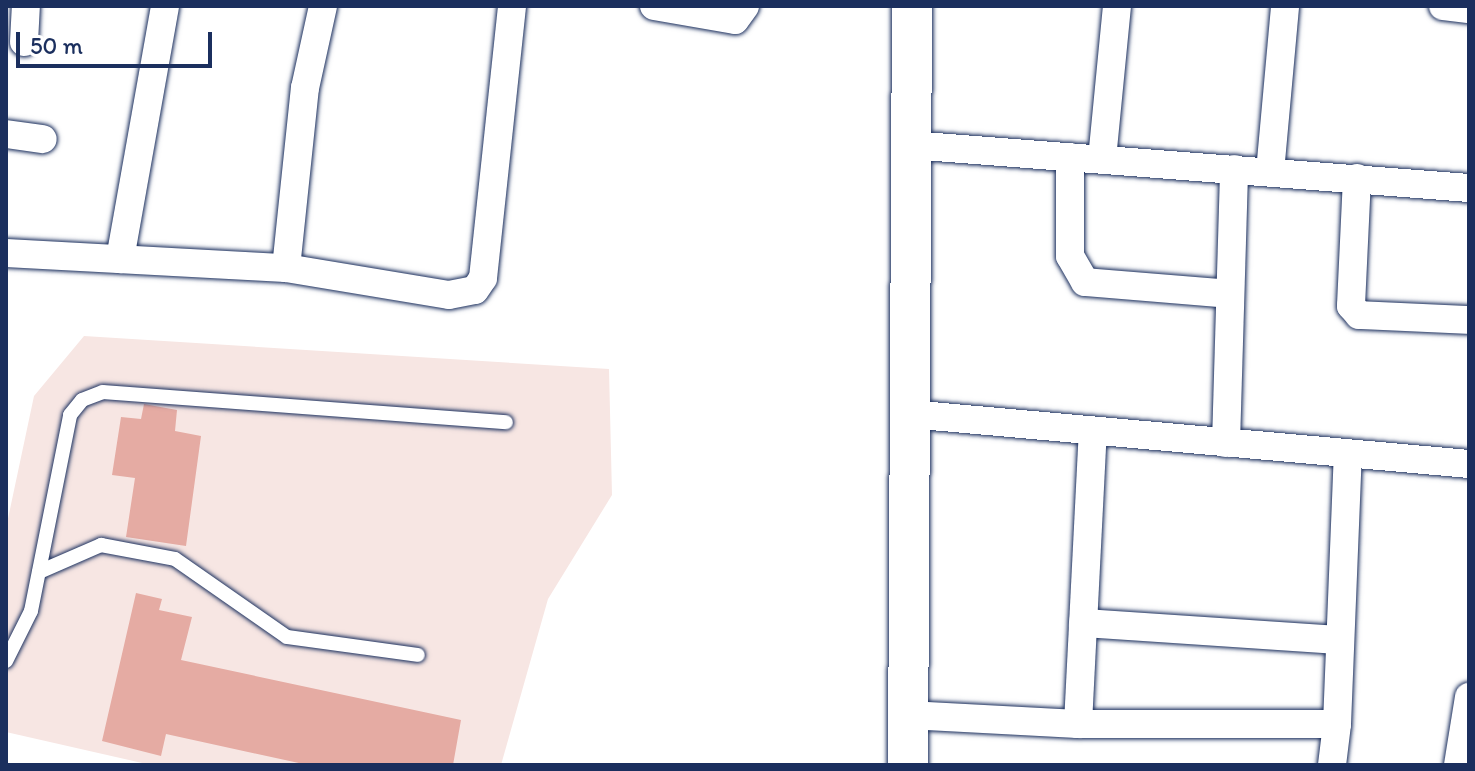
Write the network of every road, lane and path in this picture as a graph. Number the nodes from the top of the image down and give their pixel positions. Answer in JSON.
{"nodes":[{"id":1,"x":26,"y":6,"type":"edge"},
{"id":2,"x":165,"y":6,"type":"edge"},
{"id":3,"x":323,"y":6,"type":"edge"},
{"id":4,"x":512,"y":6,"type":"edge"},
{"id":5,"x":654,"y":6,"type":"edge"},
{"id":6,"x":745,"y":6,"type":"edge"},
{"id":7,"x":912,"y":6,"type":"edge"},
{"id":8,"x":1117,"y":6,"type":"edge"},
{"id":9,"x":1285,"y":6,"type":"edge"},
{"id":10,"x":1443,"y":6,"type":"edge"},
{"id":11,"x":1469,"y":9,"type":"edge"},
{"id":12,"x":24,"y":42,"type":"dead end"},
{"id":13,"x":6,"y":134,"type":"edge"},
{"id":14,"x":43,"y":139,"type":"dead end"},
{"id":15,"x":910,"y":145,"type":"junction"},
{"id":16,"x":1070,"y":157,"type":"junction"},
{"id":17,"x":1102,"y":159,"type":"junction"},
{"id":18,"x":1234,"y":169,"type":"junction"},
{"id":19,"x":1270,"y":172,"type":"junction"},
{"id":20,"x":1357,"y":178,"type":"junction"},
{"id":21,"x":1469,"y":188,"type":"edge"},
{"id":22,"x":6,"y":253,"type":"edge"},
{"id":23,"x":120,"y":259,"type":"junction"},
{"id":24,"x":286,"y":268,"type":"junction"},
{"id":25,"x":1230,"y":294,"type":"junction"},
{"id":26,"x":1469,"y":320,"type":"edge"},
{"id":27,"x":909,"y":414,"type":"junction"},
{"id":28,"x":506,"y":422,"type":"dead end"},
{"id":29,"x":1093,"y":431,"type":"junction"},
{"id":30,"x":1226,"y":443,"type":"junction"},
{"id":31,"x":1348,"y":454,"type":"junction"},
{"id":32,"x":1469,"y":464,"type":"edge"},
{"id":33,"x":39,"y":572,"type":"junction"},
{"id":34,"x":1083,"y":623,"type":"junction"},
{"id":35,"x":1339,"y":640,"type":"junction"},
{"id":36,"x":418,"y":655,"type":"dead end"},
{"id":37,"x":6,"y":661,"type":"edge"},
{"id":38,"x":1469,"y":697,"type":"edge"},
{"id":39,"x":908,"y":715,"type":"junction"},
{"id":40,"x":1078,"y":724,"type":"junction"},
{"id":41,"x":1337,"y":724,"type":"junction"},
{"id":42,"x":908,"y":765,"type":"edge"},
{"id":43,"x":1332,"y":765,"type":"edge"},
{"id":44,"x":1458,"y":765,"type":"edge"}],
"edges":[{"from":1,"to":12,"type":"street"},
{"from":2,"to":23,"type":"street"},
{"from":3,"to":24,"type":"street"},
{"from":4,"to":24,"type":"street"},
{"from":5,"to":6,"type":"street"},
{"from":7,"to":15,"type":"street"},
{"from":8,"to":17,"type":"street"},
{"from":9,"to":19,"type":"street"},
{"from":10,"to":11,"type":"street"},
{"from":13,"to":14,"type":"street"},
{"from":15,"to":16,"type":"street"},
{"from":15,"to":27,"type":"street"},
{"from":16,"to":17,"type":"street"},
{"from":16,"to":25,"type":"street"},
{"from":17,"to":18,"type":"street"},
{"from":18,"to":19,"type":"street"},
{"from":18,"to":25,"type":"street"},
{"from":19,"to":20,"type":"street"},
{"from":20,"to":21,"type":"street"},
{"from":20,"to":26,"type":"street"},
{"from":22,"to":23,"type":"street"},
{"from":23,"to":24,"type":"street"},
{"from":25,"to":30,"type":"street"},
{"from":27,"to":29,"type":"street"},
{"from":27,"to":39,"type":"street"},
{"from":28,"to":33,"type":"lane"},
{"from":29,"to":30,"type":"street"},
{"from":29,"to":34,"type":"street"},
{"from":30,"to":31,"type":"street"},
{"from":31,"to":32,"type":"street"},
{"from":31,"to":35,"type":"street"},
{"from":33,"to":36,"type":"lane"},
{"from":33,"to":37,"type":"lane"},
{"from":34,"to":35,"type":"street"},
{"from":34,"to":40,"type":"street"},
{"from":35,"to":41,"type":"street"},
{"from":38,"to":44,"type":"street"},
{"from":39,"to":40,"type":"street"},
{"from":39,"to":42,"type":"street"},
{"from":40,"to":41,"type":"street"},
{"from":41,"to":43,"type":"street"}]}
